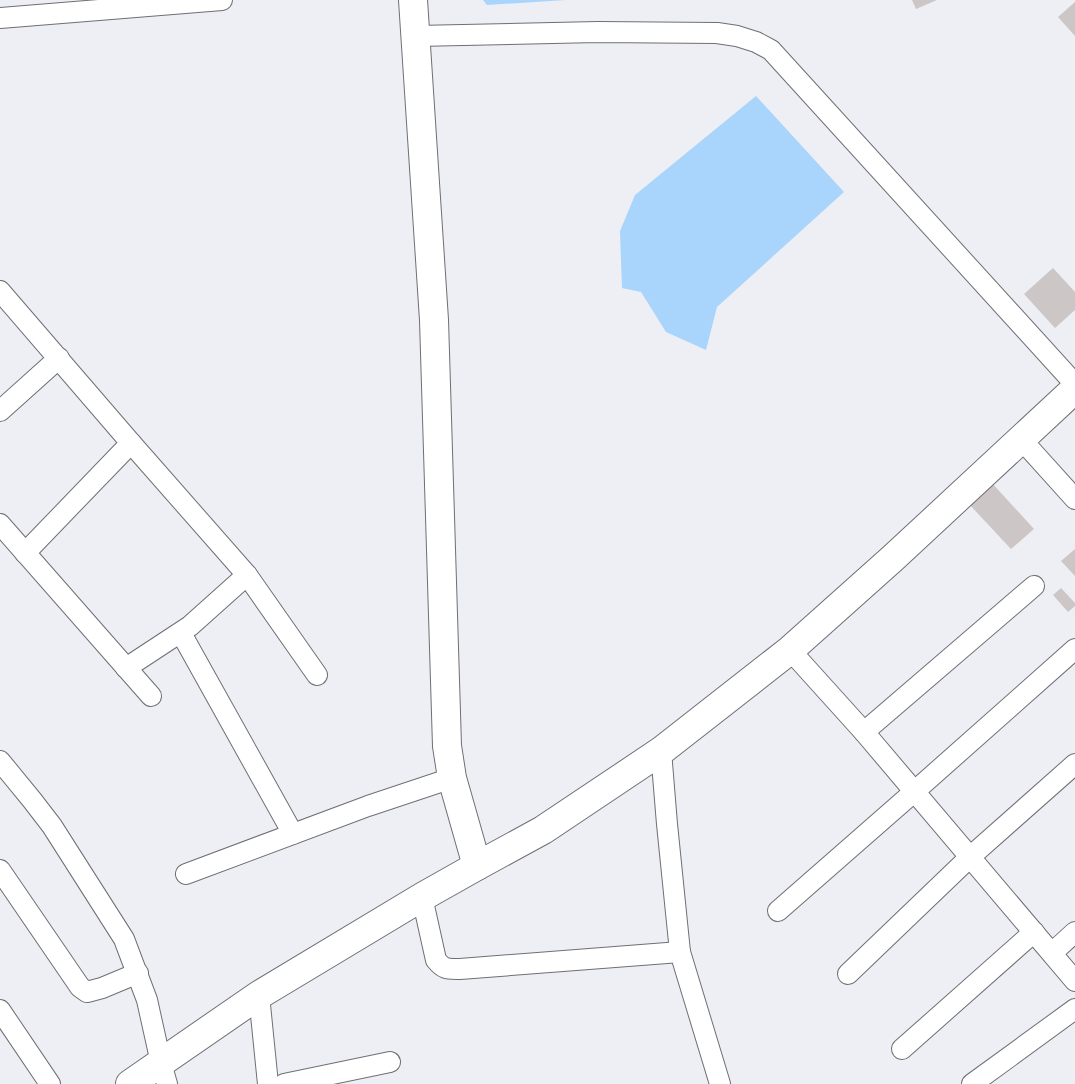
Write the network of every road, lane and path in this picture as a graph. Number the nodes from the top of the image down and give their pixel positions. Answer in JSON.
{"nodes":[{"id":1,"x":222,"y":0,"type":"edge"},
{"id":2,"x":414,"y":0,"type":"edge"},
{"id":3,"x":139,"y":3,"type":"edge"},
{"id":4,"x":1,"y":12,"type":"edge"},
{"id":5,"x":416,"y":36,"type":"junction"},
{"id":6,"x":0,"y":291,"type":"edge"},
{"id":7,"x":59,"y":358,"type":"junction"},
{"id":8,"x":1075,"y":384,"type":"edge"},
{"id":9,"x":1075,"y":389,"type":"edge"},
{"id":10,"x":0,"y":411,"type":"edge"},
{"id":11,"x":1021,"y":439,"type":"junction"},
{"id":12,"x":131,"y":443,"type":"junction"},
{"id":13,"x":1075,"y":499,"type":"edge"},
{"id":14,"x":0,"y":524,"type":"edge"},
{"id":15,"x":24,"y":553,"type":"junction"},
{"id":16,"x":247,"y":575,"type":"junction"},
{"id":17,"x":1034,"y":586,"type":"dead end"},
{"id":18,"x":180,"y":633,"type":"junction"},
{"id":19,"x":1075,"y":649,"type":"edge"},
{"id":20,"x":790,"y":650,"type":"junction"},
{"id":21,"x":126,"y":668,"type":"junction"},
{"id":22,"x":317,"y":675,"type":"dead end"},
{"id":23,"x":151,"y":696,"type":"dead end"},
{"id":24,"x":864,"y":732,"type":"junction"},
{"id":25,"x":661,"y":750,"type":"junction"},
{"id":26,"x":0,"y":761,"type":"edge"},
{"id":27,"x":1075,"y":764,"type":"edge"},
{"id":28,"x":452,"y":778,"type":"junction"},
{"id":29,"x":915,"y":791,"type":"junction"},
{"id":30,"x":293,"y":834,"type":"junction"},
{"id":31,"x":970,"y":857,"type":"junction"},
{"id":32,"x":476,"y":866,"type":"junction"},
{"id":33,"x":0,"y":870,"type":"edge"},
{"id":34,"x":186,"y":874,"type":"dead end"},
{"id":35,"x":422,"y":897,"type":"junction"},
{"id":36,"x":778,"y":911,"type":"dead end"},
{"id":37,"x":1034,"y":932,"type":"junction"},
{"id":38,"x":1075,"y":932,"type":"edge"},
{"id":39,"x":680,"y":952,"type":"junction"},
{"id":40,"x":1052,"y":953,"type":"junction"},
{"id":41,"x":138,"y":973,"type":"junction"},
{"id":42,"x":848,"y":974,"type":"dead end"},
{"id":43,"x":1075,"y":981,"type":"edge"},
{"id":44,"x":259,"y":995,"type":"junction"},
{"id":45,"x":1075,"y":1009,"type":"edge"},
{"id":46,"x":0,"y":1010,"type":"edge"},
{"id":47,"x":902,"y":1049,"type":"dead end"},
{"id":48,"x":390,"y":1062,"type":"dead end"},
{"id":49,"x":164,"y":1073,"type":"edge"},
{"id":50,"x":50,"y":1084,"type":"edge"},
{"id":51,"x":130,"y":1084,"type":"edge"},
{"id":52,"x":268,"y":1084,"type":"edge"},
{"id":53,"x":284,"y":1084,"type":"edge"},
{"id":54,"x":720,"y":1084,"type":"edge"},
{"id":55,"x":972,"y":1084,"type":"edge"}],
"edges":[{"from":1,"to":3,"type":"street"},
{"from":2,"to":5,"type":"street"},
{"from":3,"to":4,"type":"street"},
{"from":5,"to":8,"type":"street"},
{"from":5,"to":28,"type":"street"},
{"from":6,"to":7,"type":"street"},
{"from":7,"to":10,"type":"street"},
{"from":7,"to":12,"type":"street"},
{"from":9,"to":11,"type":"street"},
{"from":11,"to":13,"type":"street"},
{"from":11,"to":20,"type":"street"},
{"from":12,"to":15,"type":"street"},
{"from":12,"to":16,"type":"street"},
{"from":14,"to":15,"type":"street"},
{"from":15,"to":21,"type":"street"},
{"from":16,"to":18,"type":"street"},
{"from":16,"to":22,"type":"street"},
{"from":17,"to":24,"type":"street"},
{"from":18,"to":21,"type":"street"},
{"from":18,"to":30,"type":"street"},
{"from":19,"to":29,"type":"street"},
{"from":20,"to":24,"type":"street"},
{"from":20,"to":25,"type":"street"},
{"from":21,"to":23,"type":"street"},
{"from":24,"to":29,"type":"street"},
{"from":25,"to":32,"type":"street"},
{"from":25,"to":39,"type":"street"},
{"from":26,"to":41,"type":"street"},
{"from":27,"to":31,"type":"street"},
{"from":28,"to":30,"type":"street"},
{"from":28,"to":32,"type":"street"},
{"from":29,"to":31,"type":"street"},
{"from":29,"to":36,"type":"street"},
{"from":30,"to":34,"type":"street"},
{"from":31,"to":37,"type":"street"},
{"from":31,"to":42,"type":"street"},
{"from":32,"to":35,"type":"street"},
{"from":33,"to":41,"type":"street"},
{"from":35,"to":39,"type":"street"},
{"from":35,"to":44,"type":"street"},
{"from":37,"to":40,"type":"street"},
{"from":37,"to":47,"type":"street"},
{"from":38,"to":40,"type":"street"},
{"from":39,"to":54,"type":"street"},
{"from":40,"to":43,"type":"street"},
{"from":41,"to":49,"type":"street"},
{"from":44,"to":49,"type":"street"},
{"from":44,"to":52,"type":"street"},
{"from":45,"to":55,"type":"street"},
{"from":46,"to":50,"type":"street"},
{"from":48,"to":53,"type":"street"},
{"from":49,"to":51,"type":"street"}]}
